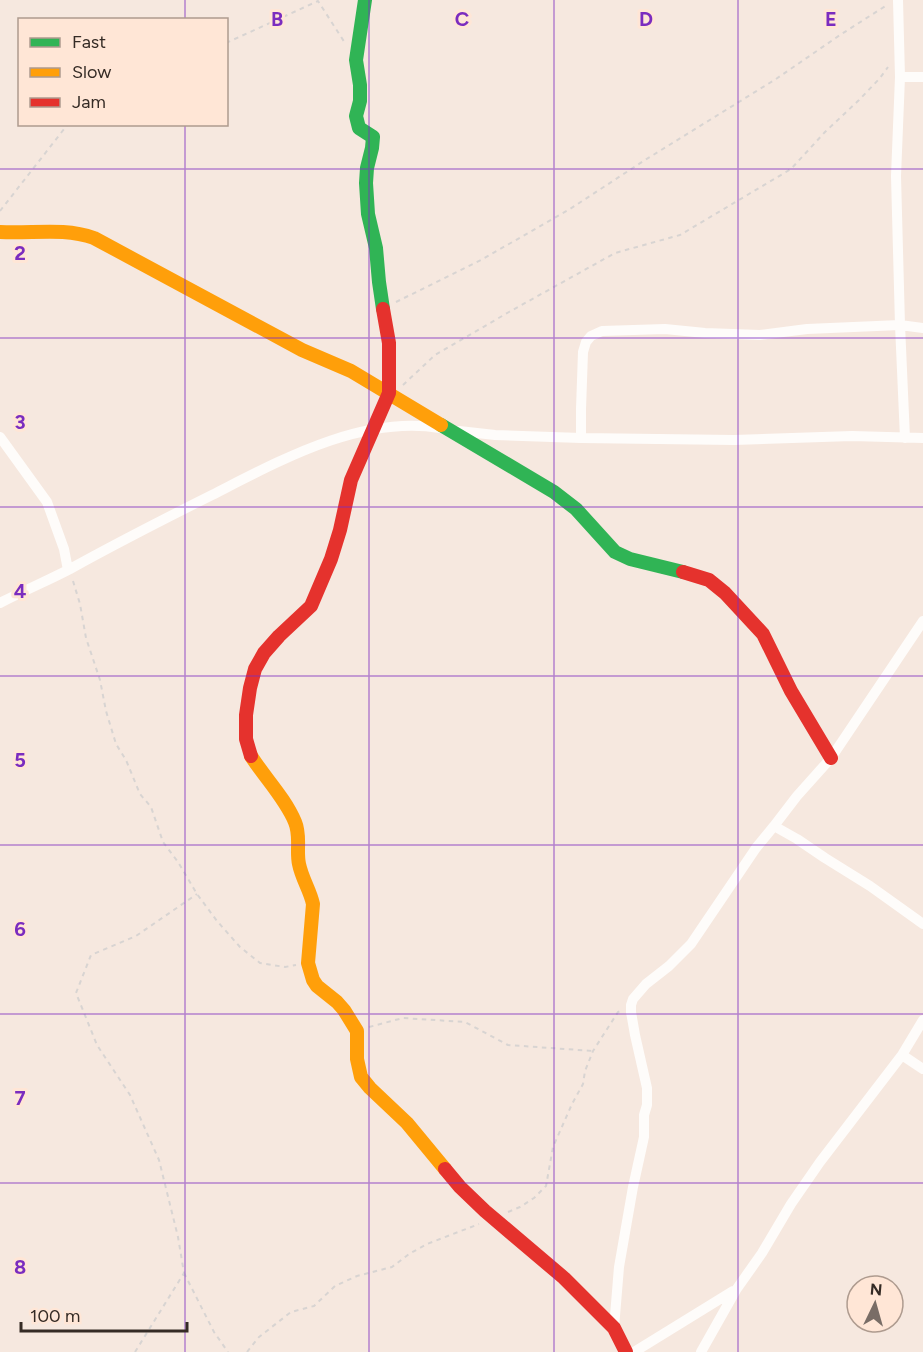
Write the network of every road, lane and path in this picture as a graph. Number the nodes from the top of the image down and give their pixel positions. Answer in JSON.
{"nodes":[{"id":1,"x":365,"y":0,"type":"edge"},
{"id":2,"x":896,"y":0,"type":"edge"},
{"id":3,"x":228,"y":41,"type":"edge"},
{"id":4,"x":898,"y":53,"type":"junction"},
{"id":5,"x":356,"y":60,"type":"junction"},
{"id":6,"x":900,"y":77,"type":"junction"},
{"id":7,"x":923,"y":77,"type":"edge"},
{"id":8,"x":66,"y":126,"type":"edge"},
{"id":9,"x":0,"y":211,"type":"edge"},
{"id":10,"x":0,"y":232,"type":"edge"},
{"id":11,"x":383,"y":308,"type":"junction"},
{"id":12,"x":900,"y":325,"type":"junction"},
{"id":13,"x":923,"y":328,"type":"edge"},
{"id":14,"x":390,"y":394,"type":"junction"},
{"id":15,"x":373,"y":429,"type":"junction"},
{"id":16,"x":447,"y":429,"type":"junction"},
{"id":17,"x":0,"y":438,"type":"edge"},
{"id":18,"x":582,"y":438,"type":"junction"},
{"id":19,"x":905,"y":438,"type":"junction"},
{"id":20,"x":923,"y":438,"type":"edge"},
{"id":21,"x":68,"y":570,"type":"junction"},
{"id":22,"x":0,"y":603,"type":"edge"},
{"id":23,"x":923,"y":621,"type":"edge"},
{"id":24,"x":831,"y":758,"type":"junction"},
{"id":25,"x":774,"y":826,"type":"junction"},
{"id":26,"x":197,"y":894,"type":"junction"},
{"id":27,"x":923,"y":924,"type":"edge"},
{"id":28,"x":308,"y":963,"type":"junction"},
{"id":29,"x":631,"y":1005,"type":"junction"},
{"id":30,"x":923,"y":1020,"type":"edge"},
{"id":31,"x":357,"y":1030,"type":"junction"},
{"id":32,"x":593,"y":1051,"type":"junction"},
{"id":33,"x":902,"y":1055,"type":"junction"},
{"id":34,"x":923,"y":1069,"type":"edge"},
{"id":35,"x":496,"y":1220,"type":"junction"},
{"id":36,"x":184,"y":1273,"type":"junction"},
{"id":37,"x":736,"y":1290,"type":"junction"},
{"id":38,"x":614,"y":1328,"type":"junction"},
{"id":39,"x":135,"y":1352,"type":"edge"},
{"id":40,"x":228,"y":1352,"type":"edge"},
{"id":41,"x":247,"y":1352,"type":"edge"},
{"id":42,"x":626,"y":1352,"type":"edge"},
{"id":43,"x":634,"y":1352,"type":"edge"},
{"id":44,"x":701,"y":1352,"type":"edge"}],
"edges":[{"from":1,"to":5,"type":"street"},
{"from":2,"to":4,"type":"street"},
{"from":2,"to":11,"type":"path"},
{"from":3,"to":5,"type":"path"},
{"from":4,"to":6,"type":"street"},
{"from":4,"to":14,"type":"path"},
{"from":5,"to":11,"type":"street"},
{"from":6,"to":7,"type":"street"},
{"from":6,"to":12,"type":"street"},
{"from":8,"to":9,"type":"path"},
{"from":10,"to":14,"type":"street"},
{"from":11,"to":14,"type":"street"},
{"from":12,"to":13,"type":"street"},
{"from":12,"to":18,"type":"street"},
{"from":12,"to":19,"type":"street"},
{"from":14,"to":15,"type":"street"},
{"from":14,"to":16,"type":"street"},
{"from":15,"to":16,"type":"street"},
{"from":15,"to":21,"type":"street"},
{"from":15,"to":28,"type":"street"},
{"from":16,"to":18,"type":"street"},
{"from":16,"to":24,"type":"street"},
{"from":17,"to":21,"type":"street"},
{"from":18,"to":19,"type":"street"},
{"from":19,"to":20,"type":"street"},
{"from":21,"to":22,"type":"street"},
{"from":21,"to":26,"type":"path"},
{"from":23,"to":24,"type":"street"},
{"from":24,"to":25,"type":"street"},
{"from":25,"to":27,"type":"street"},
{"from":25,"to":29,"type":"street"},
{"from":26,"to":28,"type":"path"},
{"from":26,"to":36,"type":"path"},
{"from":28,"to":31,"type":"street"},
{"from":29,"to":32,"type":"path"},
{"from":29,"to":38,"type":"street"},
{"from":30,"to":33,"type":"street"},
{"from":31,"to":32,"type":"path"},
{"from":31,"to":35,"type":"street"},
{"from":32,"to":35,"type":"path"},
{"from":33,"to":34,"type":"street"},
{"from":33,"to":37,"type":"street"},
{"from":35,"to":38,"type":"street"},
{"from":35,"to":41,"type":"path"},
{"from":36,"to":39,"type":"path"},
{"from":36,"to":40,"type":"path"},
{"from":37,"to":43,"type":"street"},
{"from":37,"to":44,"type":"street"},
{"from":38,"to":42,"type":"street"}]}
